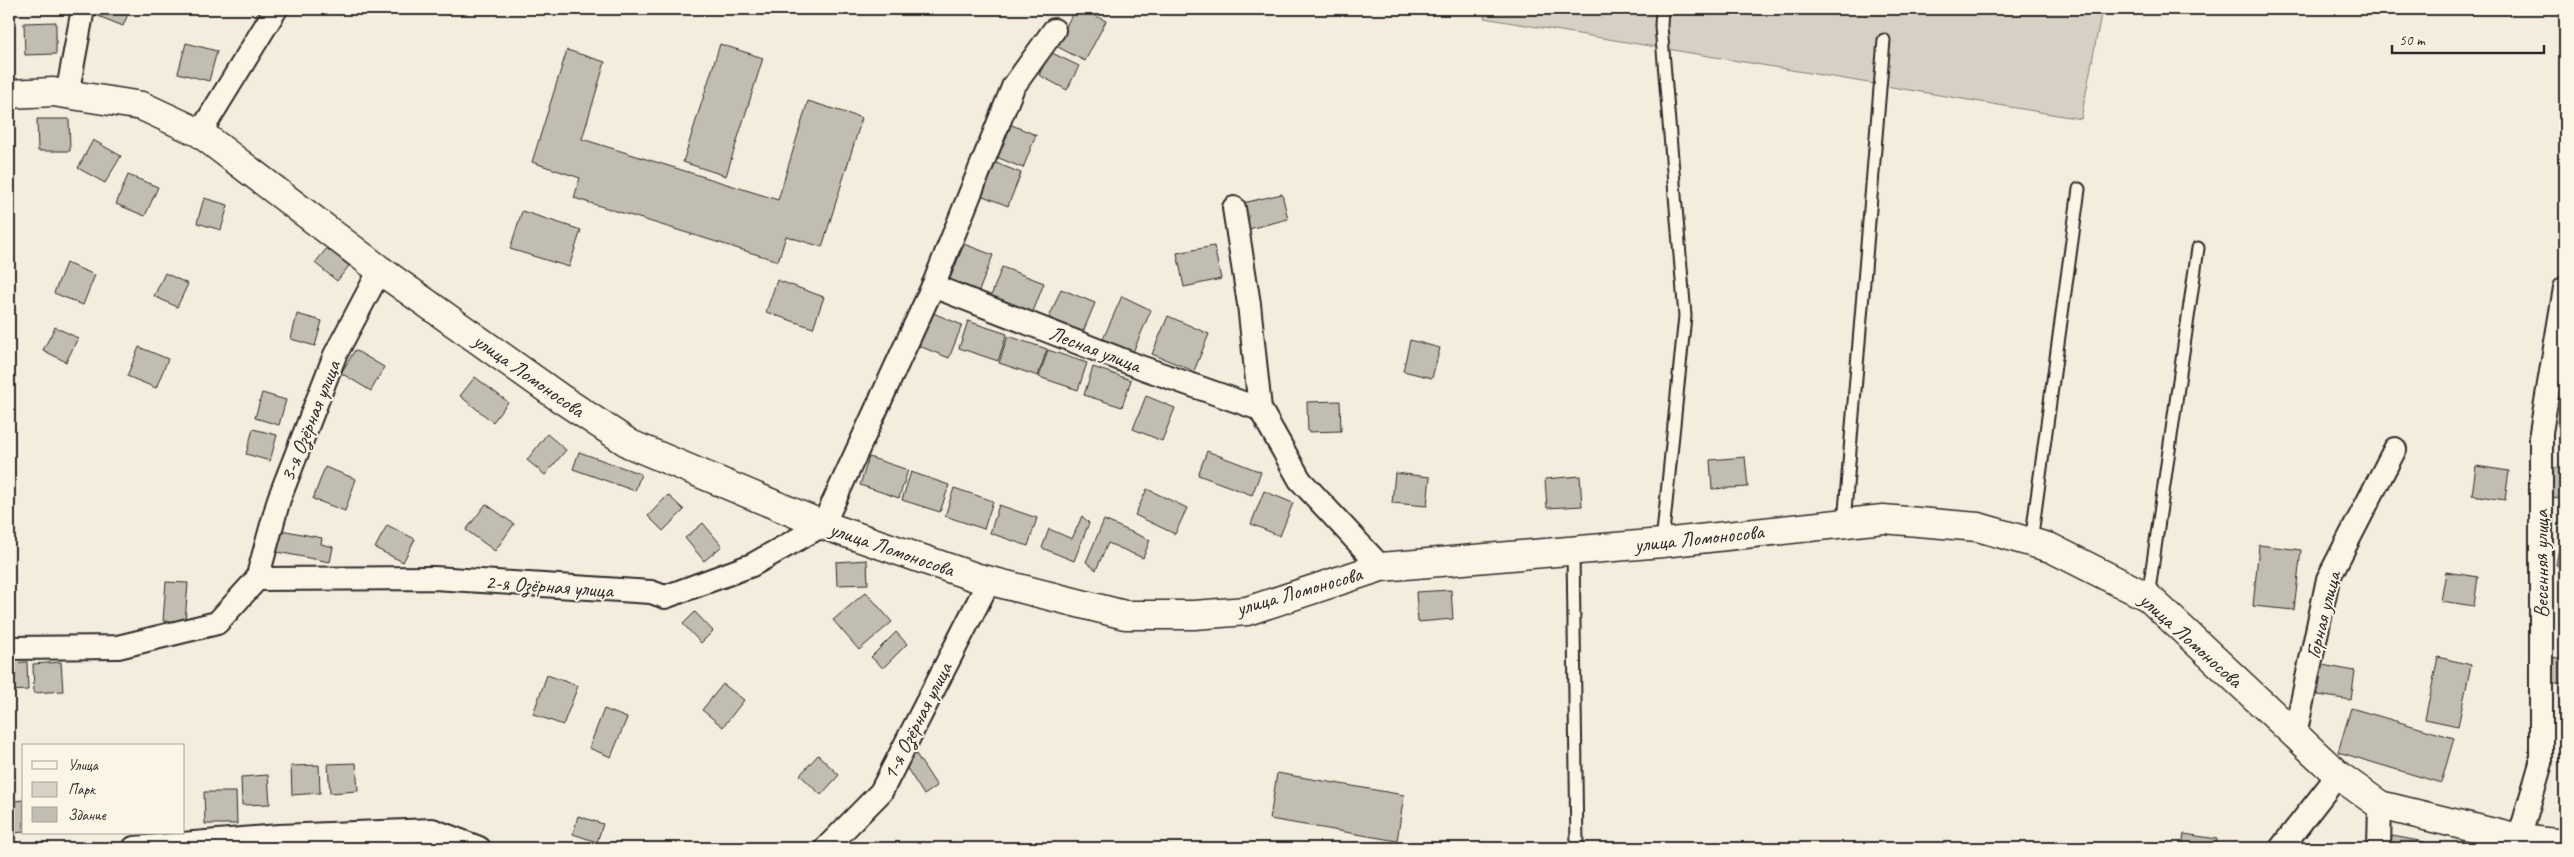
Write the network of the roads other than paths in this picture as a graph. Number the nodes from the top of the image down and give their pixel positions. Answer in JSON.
{"nodes":[{"id":1,"x":82,"y":9,"type":"edge"},
{"id":2,"x":276,"y":9,"type":"edge"},
{"id":3,"x":1662,"y":9,"type":"edge"},
{"id":4,"x":1054,"y":30,"type":"dead end"},
{"id":5,"x":1884,"y":40,"type":"dead end"},
{"id":6,"x":9,"y":94,"type":"edge"},
{"id":7,"x":67,"y":94,"type":"junction"},
{"id":8,"x":200,"y":133,"type":"junction"},
{"id":9,"x":2079,"y":189,"type":"dead end"},
{"id":10,"x":1234,"y":208,"type":"dead end"},
{"id":11,"x":2198,"y":248,"type":"dead end"},
{"id":12,"x":380,"y":270,"type":"junction"},
{"id":13,"x":933,"y":286,"type":"junction"},
{"id":14,"x":2565,"y":288,"type":"edge"},
{"id":15,"x":1260,"y":409,"type":"junction"},
{"id":16,"x":2395,"y":449,"type":"dead end"},
{"id":17,"x":1844,"y":523,"type":"junction"},
{"id":18,"x":823,"y":525,"type":"junction"},
{"id":19,"x":2030,"y":542,"type":"junction"},
{"id":20,"x":1662,"y":543,"type":"junction"},
{"id":21,"x":1573,"y":549,"type":"junction"},
{"id":22,"x":1381,"y":567,"type":"junction"},
{"id":23,"x":257,"y":579,"type":"junction"},
{"id":24,"x":990,"y":581,"type":"junction"},
{"id":25,"x":2148,"y":597,"type":"junction"},
{"id":26,"x":9,"y":648,"type":"edge"},
{"id":27,"x":2295,"y":735,"type":"junction"},
{"id":28,"x":2338,"y":775,"type":"junction"},
{"id":29,"x":2380,"y":804,"type":"junction"},
{"id":30,"x":2519,"y":840,"type":"junction"},
{"id":31,"x":2565,"y":844,"type":"edge"},
{"id":32,"x":134,"y":848,"type":"edge"},
{"id":33,"x":479,"y":848,"type":"edge"},
{"id":34,"x":826,"y":848,"type":"edge"},
{"id":35,"x":1576,"y":848,"type":"edge"},
{"id":36,"x":2281,"y":848,"type":"edge"},
{"id":37,"x":2379,"y":848,"type":"edge"}],
"edges":[{"from":1,"to":7,"type":"street"},
{"from":2,"to":8,"type":"street"},
{"from":3,"to":20,"type":"lane"},
{"from":4,"to":13,"type":"street"},
{"from":5,"to":17,"type":"lane"},
{"from":6,"to":7,"type":"street","name":"улица Ломоносова"},
{"from":7,"to":8,"type":"street","name":"улица Ломоносова"},
{"from":8,"to":12,"type":"street","name":"улица Ломоносова"},
{"from":9,"to":19,"type":"lane"},
{"from":10,"to":15,"type":"street"},
{"from":11,"to":25,"type":"lane"},
{"from":12,"to":18,"type":"street","name":"улица Ломоносова"},
{"from":12,"to":23,"type":"street","name":"3-я Озёрная улица"},
{"from":13,"to":15,"type":"street","name":"Лесная улица"},
{"from":13,"to":18,"type":"street"},
{"from":14,"to":30,"type":"street","name":"Весенняя улица"},
{"from":15,"to":22,"type":"street"},
{"from":16,"to":27,"type":"street","name":"Горная улица"},
{"from":17,"to":19,"type":"street","name":"улица Ломоносова"},
{"from":17,"to":20,"type":"street","name":"улица Ломоносова"},
{"from":18,"to":23,"type":"street","name":"2-я Озёрная улица"},
{"from":18,"to":24,"type":"street","name":"улица Ломоносова"},
{"from":19,"to":25,"type":"street","name":"улица Ломоносова"},
{"from":20,"to":21,"type":"street","name":"улица Ломоносова"},
{"from":21,"to":22,"type":"street","name":"улица Ломоносова"},
{"from":21,"to":35,"type":"lane"},
{"from":22,"to":24,"type":"street","name":"улица Ломоносова"},
{"from":23,"to":26,"type":"street"},
{"from":24,"to":34,"type":"street","name":"1-я Озёрная улица"},
{"from":25,"to":27,"type":"street","name":"улица Ломоносова"},
{"from":27,"to":28,"type":"street","name":"улица Ломоносова"},
{"from":28,"to":29,"type":"street","name":"улица Ломоносова"},
{"from":28,"to":36,"type":"street"},
{"from":29,"to":30,"type":"street","name":"улица Ломоносова"},
{"from":29,"to":37,"type":"street"},
{"from":30,"to":31,"type":"street","name":"улица Ломоносова"},
{"from":32,"to":33,"type":"street"}]}
